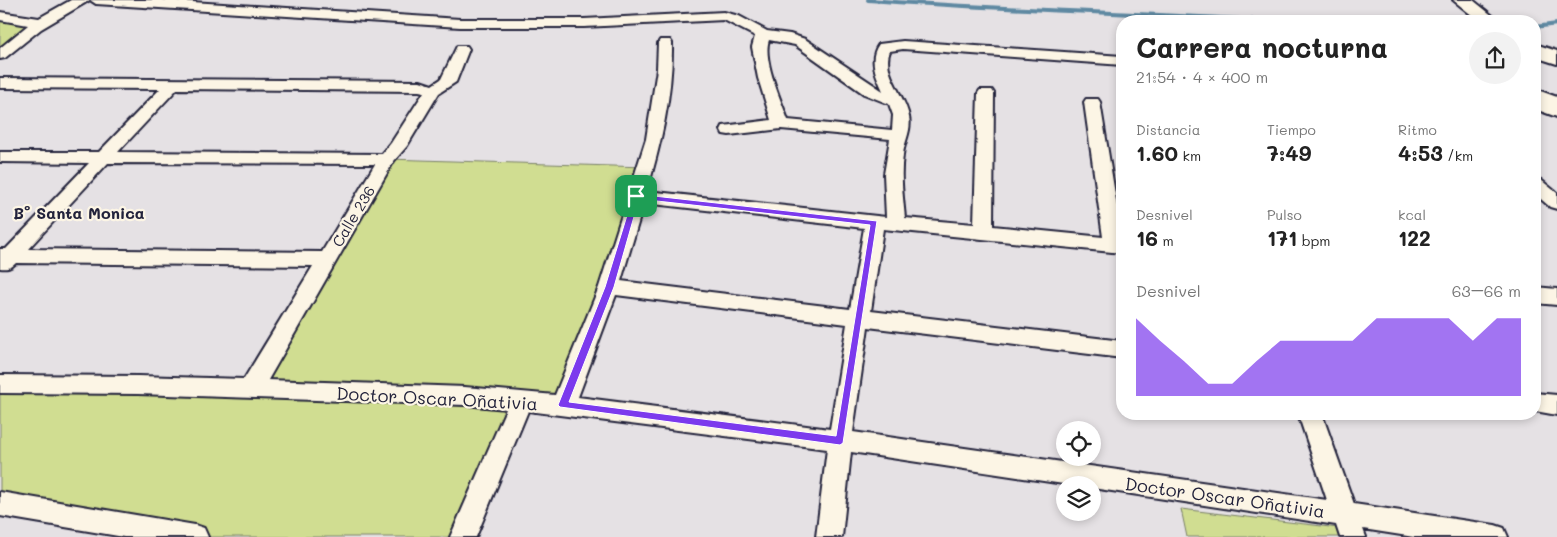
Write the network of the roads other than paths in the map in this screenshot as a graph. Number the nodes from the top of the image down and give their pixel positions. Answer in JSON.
{"nodes":[{"id":1,"x":83,"y":0,"type":"edge"},
{"id":2,"x":96,"y":0,"type":"edge"},
{"id":3,"x":1445,"y":0,"type":"edge"},
{"id":4,"x":1468,"y":15,"type":"edge"},
{"id":5,"x":0,"y":16,"type":"edge"},
{"id":6,"x":42,"y":23,"type":"junction"},
{"id":7,"x":763,"y":35,"type":"junction"},
{"id":8,"x":665,"y":43,"type":"dead end"},
{"id":9,"x":462,"y":49,"type":"dead end"},
{"id":10,"x":1541,"y":52,"type":"edge"},
{"id":11,"x":0,"y":55,"type":"edge"},
{"id":12,"x":1541,"y":58,"type":"edge"},
{"id":13,"x":1557,"y":59,"type":"edge"},
{"id":14,"x":1116,"y":60,"type":"edge"},
{"id":15,"x":0,"y":84,"type":"edge"},
{"id":16,"x":172,"y":85,"type":"junction"},
{"id":17,"x":433,"y":90,"type":"junction"},
{"id":18,"x":986,"y":92,"type":"dead end"},
{"id":19,"x":1541,"y":98,"type":"edge"},
{"id":20,"x":895,"y":101,"type":"junction"},
{"id":21,"x":1092,"y":102,"type":"dead end"},
{"id":22,"x":1557,"y":105,"type":"edge"},
{"id":23,"x":1557,"y":112,"type":"edge"},
{"id":24,"x":1541,"y":113,"type":"edge"},
{"id":25,"x":1541,"y":115,"type":"edge"},
{"id":26,"x":1557,"y":120,"type":"edge"},
{"id":27,"x":781,"y":124,"type":"junction"},
{"id":28,"x":729,"y":130,"type":"dead end"},
{"id":29,"x":898,"y":135,"type":"junction"},
{"id":30,"x":0,"y":158,"type":"edge"},
{"id":31,"x":101,"y":158,"type":"junction"},
{"id":32,"x":387,"y":159,"type":"junction"},
{"id":33,"x":1541,"y":189,"type":"edge"},
{"id":34,"x":636,"y":196,"type":"junction"},
{"id":35,"x":1557,"y":203,"type":"edge"},
{"id":36,"x":885,"y":223,"type":"junction"},
{"id":37,"x":984,"y":231,"type":"junction"},
{"id":38,"x":1116,"y":234,"type":"edge"},
{"id":39,"x":1116,"y":245,"type":"edge"},
{"id":40,"x":328,"y":259,"type":"junction"},
{"id":41,"x":4,"y":260,"type":"edge"},
{"id":42,"x":610,"y":287,"type":"junction"},
{"id":43,"x":1541,"y":296,"type":"edge"},
{"id":44,"x":1557,"y":297,"type":"edge"},
{"id":45,"x":859,"y":318,"type":"junction"},
{"id":46,"x":1116,"y":349,"type":"edge"},
{"id":47,"x":0,"y":384,"type":"edge"},
{"id":48,"x":250,"y":390,"type":"junction"},
{"id":49,"x":521,"y":401,"type":"junction"},
{"id":50,"x":1541,"y":403,"type":"edge"},
{"id":51,"x":563,"y":405,"type":"junction"},
{"id":52,"x":1557,"y":405,"type":"edge"},
{"id":53,"x":1312,"y":420,"type":"edge"},
{"id":54,"x":840,"y":440,"type":"junction"},
{"id":55,"x":0,"y":504,"type":"edge"},
{"id":56,"x":1349,"y":526,"type":"edge"},
{"id":57,"x":195,"y":537,"type":"edge"},
{"id":58,"x":463,"y":537,"type":"edge"},
{"id":59,"x":829,"y":537,"type":"edge"},
{"id":60,"x":1494,"y":537,"type":"edge"}],
"edges":[{"from":1,"to":6,"type":"street"},
{"from":2,"to":7,"type":"street"},
{"from":3,"to":4,"type":"main road"},
{"from":5,"to":6,"type":"street"},
{"from":6,"to":11,"type":"street"},
{"from":7,"to":20,"type":"street"},
{"from":7,"to":27,"type":"street"},
{"from":8,"to":34,"type":"street"},
{"from":9,"to":17,"type":"street","name":"Calle 236"},
{"from":10,"to":13,"type":"main road"},
{"from":12,"to":13,"type":"main road"},
{"from":14,"to":20,"type":"street"},
{"from":15,"to":16,"type":"street"},
{"from":16,"to":17,"type":"street"},
{"from":16,"to":31,"type":"street"},
{"from":17,"to":32,"type":"street","name":"Calle 236"},
{"from":18,"to":37,"type":"street"},
{"from":19,"to":22,"type":"main road"},
{"from":20,"to":29,"type":"street"},
{"from":21,"to":38,"type":"street"},
{"from":23,"to":24,"type":"street"},
{"from":25,"to":26,"type":"street"},
{"from":27,"to":28,"type":"street"},
{"from":27,"to":29,"type":"street"},
{"from":29,"to":36,"type":"street"},
{"from":30,"to":31,"type":"street"},
{"from":31,"to":32,"type":"street"},
{"from":31,"to":41,"type":"street"},
{"from":32,"to":40,"type":"street","name":"Calle 236"},
{"from":33,"to":35,"type":"street"},
{"from":34,"to":36,"type":"street"},
{"from":34,"to":42,"type":"street"},
{"from":36,"to":37,"type":"street"},
{"from":36,"to":45,"type":"street"},
{"from":37,"to":39,"type":"street"},
{"from":40,"to":41,"type":"street"},
{"from":40,"to":48,"type":"street","name":"Calle 236"},
{"from":42,"to":45,"type":"street"},
{"from":42,"to":51,"type":"street"},
{"from":43,"to":44,"type":"street"},
{"from":45,"to":46,"type":"street"},
{"from":45,"to":54,"type":"street"},
{"from":47,"to":48,"type":"street","name":"Doctor Oscar Oñativia"},
{"from":48,"to":49,"type":"street","name":"Doctor Oscar Oñativia"},
{"from":49,"to":51,"type":"street","name":"Doctor Oscar Oñativia"},
{"from":49,"to":58,"type":"street"},
{"from":50,"to":52,"type":"street"},
{"from":51,"to":54,"type":"street","name":"Doctor Oscar Oñativia"},
{"from":53,"to":56,"type":"street"},
{"from":54,"to":56,"type":"street","name":"Doctor Oscar Oñativia"},
{"from":54,"to":59,"type":"street"},
{"from":55,"to":57,"type":"street"},
{"from":56,"to":60,"type":"street","name":"Doctor Oscar Oñativia"}]}
